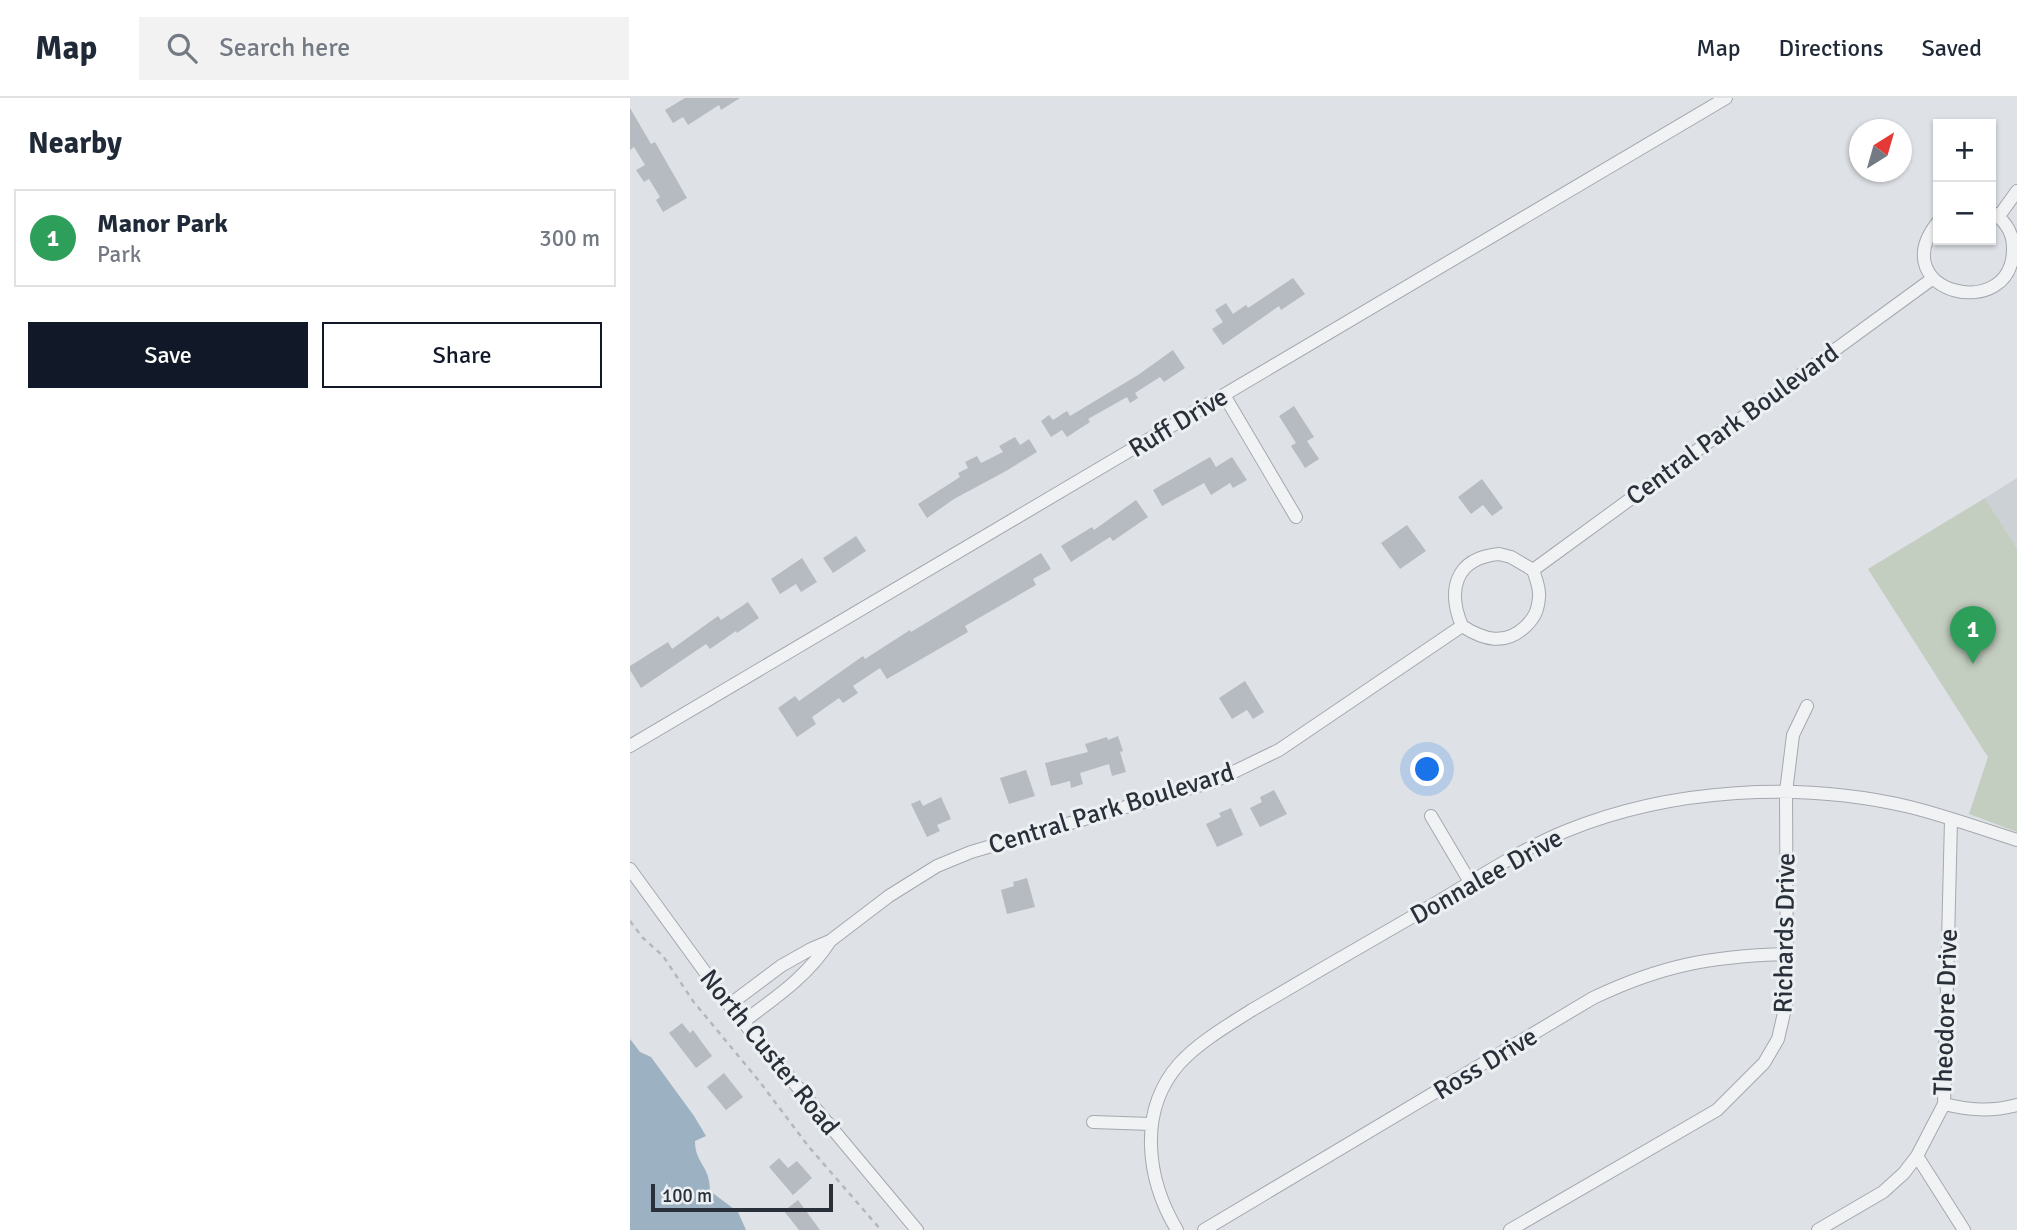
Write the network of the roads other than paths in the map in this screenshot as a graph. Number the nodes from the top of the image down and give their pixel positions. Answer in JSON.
{"nodes":[{"id":1,"x":1726,"y":98,"type":"edge"},
{"id":2,"x":2017,"y":191,"type":"edge"},
{"id":3,"x":1996,"y":213,"type":"edge"},
{"id":4,"x":1996,"y":215,"type":"edge"},
{"id":5,"x":1933,"y":228,"type":"edge"},
{"id":6,"x":2014,"y":268,"type":"edge"},
{"id":7,"x":1932,"y":279,"type":"junction"},
{"id":8,"x":1224,"y":395,"type":"junction"},
{"id":9,"x":1296,"y":517,"type":"dead end"},
{"id":10,"x":1533,"y":570,"type":"junction"},
{"id":11,"x":1462,"y":626,"type":"junction"},
{"id":12,"x":1807,"y":706,"type":"dead end"},
{"id":13,"x":630,"y":746,"type":"edge"},
{"id":14,"x":1786,"y":792,"type":"junction"},
{"id":15,"x":1431,"y":816,"type":"dead end"},
{"id":16,"x":1951,"y":820,"type":"junction"},
{"id":17,"x":2017,"y":840,"type":"edge"},
{"id":18,"x":630,"y":869,"type":"edge"},
{"id":19,"x":1470,"y":882,"type":"junction"},
{"id":20,"x":830,"y":941,"type":"junction"},
{"id":21,"x":1788,"y":954,"type":"junction"},
{"id":22,"x":729,"y":1005,"type":"junction"},
{"id":23,"x":743,"y":1022,"type":"junction"},
{"id":24,"x":1944,"y":1104,"type":"junction"},
{"id":25,"x":2017,"y":1105,"type":"edge"},
{"id":26,"x":1093,"y":1122,"type":"dead end"},
{"id":27,"x":1151,"y":1125,"type":"junction"},
{"id":28,"x":1917,"y":1156,"type":"junction"},
{"id":29,"x":917,"y":1230,"type":"edge"},
{"id":30,"x":1177,"y":1230,"type":"edge"},
{"id":31,"x":1204,"y":1230,"type":"edge"},
{"id":32,"x":1510,"y":1230,"type":"edge"},
{"id":33,"x":1818,"y":1230,"type":"edge"},
{"id":34,"x":1964,"y":1230,"type":"edge"}],
"edges":[{"from":1,"to":8,"type":"street","name":"Ruff Drive"},
{"from":2,"to":3,"type":"street"},
{"from":4,"to":6,"type":"street"},
{"from":5,"to":7,"type":"street"},
{"from":6,"to":7,"type":"street"},
{"from":7,"to":10,"type":"street","name":"Central Park Boulevard"},
{"from":8,"to":9,"type":"street"},
{"from":8,"to":13,"type":"street","name":"Ruff Drive"},
{"from":10,"to":11,"type":"street"},
{"from":10,"to":11,"type":"street"},
{"from":11,"to":20,"type":"street","name":"Central Park Boulevard"},
{"from":12,"to":14,"type":"street","name":"Richards Drive"},
{"from":14,"to":16,"type":"street","name":"Donnalee Drive"},
{"from":14,"to":19,"type":"street","name":"Donnalee Drive"},
{"from":14,"to":21,"type":"street","name":"Richards Drive"},
{"from":15,"to":19,"type":"street"},
{"from":16,"to":17,"type":"street","name":"Donnalee Drive"},
{"from":16,"to":24,"type":"street","name":"Theodore Drive"},
{"from":18,"to":22,"type":"street","name":"North Custer Road"},
{"from":19,"to":27,"type":"street","name":"Donnalee Drive"},
{"from":20,"to":22,"type":"street","name":"Central Park Boulevard"},
{"from":20,"to":23,"type":"street","name":"Central Park Boulevard"},
{"from":21,"to":31,"type":"street","name":"Ross Drive"},
{"from":21,"to":32,"type":"street","name":"Richards Drive"},
{"from":22,"to":23,"type":"street","name":"North Custer Road"},
{"from":23,"to":29,"type":"street","name":"North Custer Road"},
{"from":24,"to":25,"type":"street"},
{"from":24,"to":28,"type":"street","name":"Theodore Drive"},
{"from":26,"to":27,"type":"street"},
{"from":27,"to":30,"type":"street"},
{"from":28,"to":33,"type":"street","name":"Theodore Drive"},
{"from":28,"to":34,"type":"street"}]}
